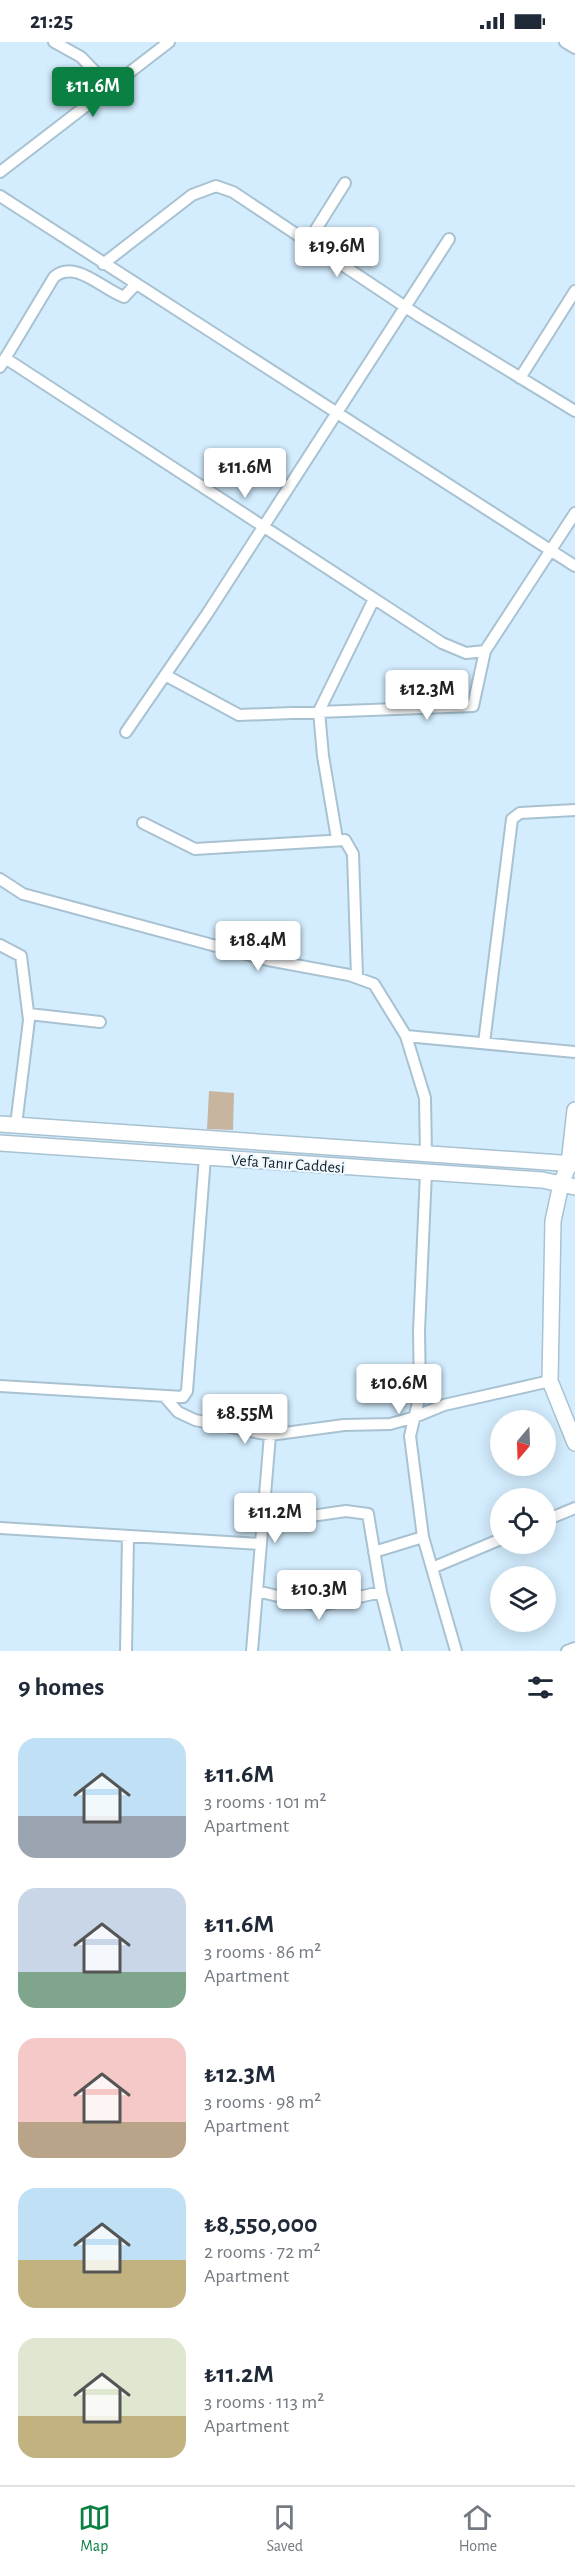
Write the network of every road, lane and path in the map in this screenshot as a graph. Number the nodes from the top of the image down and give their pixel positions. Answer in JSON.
{"nodes":[{"id":1,"x":169,"y":42,"type":"edge"},
{"id":2,"x":565,"y":42,"type":"edge"},
{"id":3,"x":58,"y":43,"type":"edge"},
{"id":4,"x":575,"y":48,"type":"edge"},
{"id":5,"x":110,"y":87,"type":"junction"},
{"id":6,"x":0,"y":172,"type":"edge"},
{"id":7,"x":345,"y":183,"type":"dead end"},
{"id":8,"x":0,"y":196,"type":"edge"},
{"id":9,"x":449,"y":239,"type":"dead end"},
{"id":10,"x":308,"y":242,"type":"junction"},
{"id":11,"x":103,"y":264,"type":"junction"},
{"id":12,"x":135,"y":285,"type":"junction"},
{"id":13,"x":574,"y":298,"type":"edge"},
{"id":14,"x":406,"y":307,"type":"junction"},
{"id":15,"x":2,"y":362,"type":"edge"},
{"id":16,"x":520,"y":378,"type":"junction"},
{"id":17,"x":575,"y":411,"type":"edge"},
{"id":18,"x":338,"y":414,"type":"junction"},
{"id":19,"x":575,"y":513,"type":"edge"},
{"id":20,"x":264,"y":528,"type":"junction"},
{"id":21,"x":551,"y":550,"type":"junction"},
{"id":22,"x":575,"y":566,"type":"edge"},
{"id":23,"x":374,"y":599,"type":"junction"},
{"id":24,"x":485,"y":651,"type":"junction"},
{"id":25,"x":165,"y":675,"type":"junction"},
{"id":26,"x":319,"y":711,"type":"junction"},
{"id":27,"x":126,"y":732,"type":"dead end"},
{"id":28,"x":575,"y":810,"type":"edge"},
{"id":29,"x":143,"y":823,"type":"dead end"},
{"id":30,"x":337,"y":839,"type":"junction"},
{"id":31,"x":0,"y":879,"type":"edge"},
{"id":32,"x":0,"y":945,"type":"edge"},
{"id":33,"x":357,"y":977,"type":"junction"},
{"id":34,"x":29,"y":1014,"type":"junction"},
{"id":35,"x":100,"y":1022,"type":"dead end"},
{"id":36,"x":406,"y":1036,"type":"junction"},
{"id":37,"x":484,"y":1044,"type":"junction"},
{"id":38,"x":575,"y":1052,"type":"edge"},
{"id":39,"x":575,"y":1110,"type":"edge"},
{"id":40,"x":0,"y":1124,"type":"edge"},
{"id":41,"x":16,"y":1125,"type":"junction"},
{"id":42,"x":0,"y":1143,"type":"edge"},
{"id":43,"x":426,"y":1155,"type":"junction"},
{"id":44,"x":205,"y":1157,"type":"junction"},
{"id":45,"x":572,"y":1164,"type":"edge"},
{"id":46,"x":426,"y":1172,"type":"junction"},
{"id":47,"x":568,"y":1185,"type":"edge"},
{"id":48,"x":550,"y":1381,"type":"junction"},
{"id":49,"x":0,"y":1386,"type":"edge"},
{"id":50,"x":165,"y":1397,"type":"junction"},
{"id":51,"x":412,"y":1418,"type":"junction"},
{"id":52,"x":270,"y":1436,"type":"junction"},
{"id":53,"x":575,"y":1443,"type":"edge"},
{"id":54,"x":575,"y":1508,"type":"edge"},
{"id":55,"x":556,"y":1516,"type":"edge"},
{"id":56,"x":263,"y":1523,"type":"junction"},
{"id":57,"x":0,"y":1528,"type":"edge"},
{"id":58,"x":128,"y":1536,"type":"junction"},
{"id":59,"x":423,"y":1537,"type":"junction"},
{"id":60,"x":261,"y":1544,"type":"junction"},
{"id":61,"x":490,"y":1544,"type":"edge"},
{"id":62,"x":374,"y":1552,"type":"junction"},
{"id":63,"x":432,"y":1568,"type":"junction"},
{"id":64,"x":257,"y":1591,"type":"junction"},
{"id":65,"x":381,"y":1592,"type":"junction"},
{"id":66,"x":575,"y":1648,"type":"edge"},
{"id":67,"x":126,"y":1651,"type":"edge"},
{"id":68,"x":252,"y":1651,"type":"edge"},
{"id":69,"x":396,"y":1651,"type":"edge"},
{"id":70,"x":456,"y":1651,"type":"edge"},
{"id":71,"x":567,"y":1651,"type":"edge"}],
"edges":[{"from":1,"to":5,"type":"street"},
{"from":2,"to":4,"type":"street"},
{"from":3,"to":5,"type":"street"},
{"from":5,"to":6,"type":"street"},
{"from":7,"to":10,"type":"street"},
{"from":8,"to":11,"type":"street"},
{"from":9,"to":14,"type":"street"},
{"from":10,"to":11,"type":"street"},
{"from":10,"to":14,"type":"street"},
{"from":11,"to":12,"type":"street"},
{"from":12,"to":15,"type":"street"},
{"from":12,"to":18,"type":"street"},
{"from":13,"to":16,"type":"street"},
{"from":14,"to":16,"type":"street"},
{"from":14,"to":18,"type":"street"},
{"from":15,"to":20,"type":"street"},
{"from":16,"to":17,"type":"street"},
{"from":18,"to":20,"type":"street"},
{"from":18,"to":21,"type":"street"},
{"from":19,"to":21,"type":"street"},
{"from":20,"to":23,"type":"street"},
{"from":20,"to":25,"type":"street"},
{"from":21,"to":22,"type":"street"},
{"from":21,"to":24,"type":"street"},
{"from":23,"to":24,"type":"street"},
{"from":23,"to":26,"type":"street"},
{"from":24,"to":26,"type":"street"},
{"from":25,"to":26,"type":"street"},
{"from":25,"to":27,"type":"street"},
{"from":26,"to":30,"type":"street"},
{"from":28,"to":37,"type":"street"},
{"from":29,"to":30,"type":"street"},
{"from":30,"to":33,"type":"street"},
{"from":31,"to":33,"type":"street"},
{"from":32,"to":34,"type":"street"},
{"from":33,"to":36,"type":"street"},
{"from":34,"to":35,"type":"street"},
{"from":34,"to":41,"type":"street"},
{"from":36,"to":37,"type":"street"},
{"from":36,"to":43,"type":"street"},
{"from":37,"to":38,"type":"street"},
{"from":39,"to":45,"type":"main road"},
{"from":40,"to":41,"type":"main road","name":"Vefa Tanır Caddesi"},
{"from":41,"to":43,"type":"main road","name":"Vefa Tanır Caddesi"},
{"from":42,"to":44,"type":"main road","name":"Vefa Tanır Caddesi"},
{"from":43,"to":45,"type":"main road","name":"Vefa Tanır Caddesi"},
{"from":44,"to":46,"type":"main road","name":"Vefa Tanır Caddesi"},
{"from":44,"to":50,"type":"street"},
{"from":45,"to":47,"type":"main road"},
{"from":46,"to":47,"type":"main road","name":"Vefa Tanır Caddesi"},
{"from":46,"to":51,"type":"street"},
{"from":47,"to":48,"type":"main road"},
{"from":48,"to":51,"type":"street"},
{"from":48,"to":53,"type":"main road"},
{"from":49,"to":50,"type":"street"},
{"from":50,"to":52,"type":"street"},
{"from":51,"to":52,"type":"street"},
{"from":51,"to":59,"type":"street"},
{"from":52,"to":56,"type":"street"},
{"from":54,"to":55,"type":"street"},
{"from":56,"to":60,"type":"street"},
{"from":56,"to":62,"type":"street"},
{"from":57,"to":58,"type":"street"},
{"from":58,"to":60,"type":"street"},
{"from":58,"to":67,"type":"street"},
{"from":59,"to":62,"type":"street"},
{"from":59,"to":63,"type":"street"},
{"from":60,"to":64,"type":"street"},
{"from":61,"to":63,"type":"street"},
{"from":62,"to":65,"type":"street"},
{"from":63,"to":70,"type":"street"},
{"from":64,"to":65,"type":"street"},
{"from":64,"to":68,"type":"street"},
{"from":65,"to":69,"type":"street"},
{"from":66,"to":71,"type":"street"}]}
